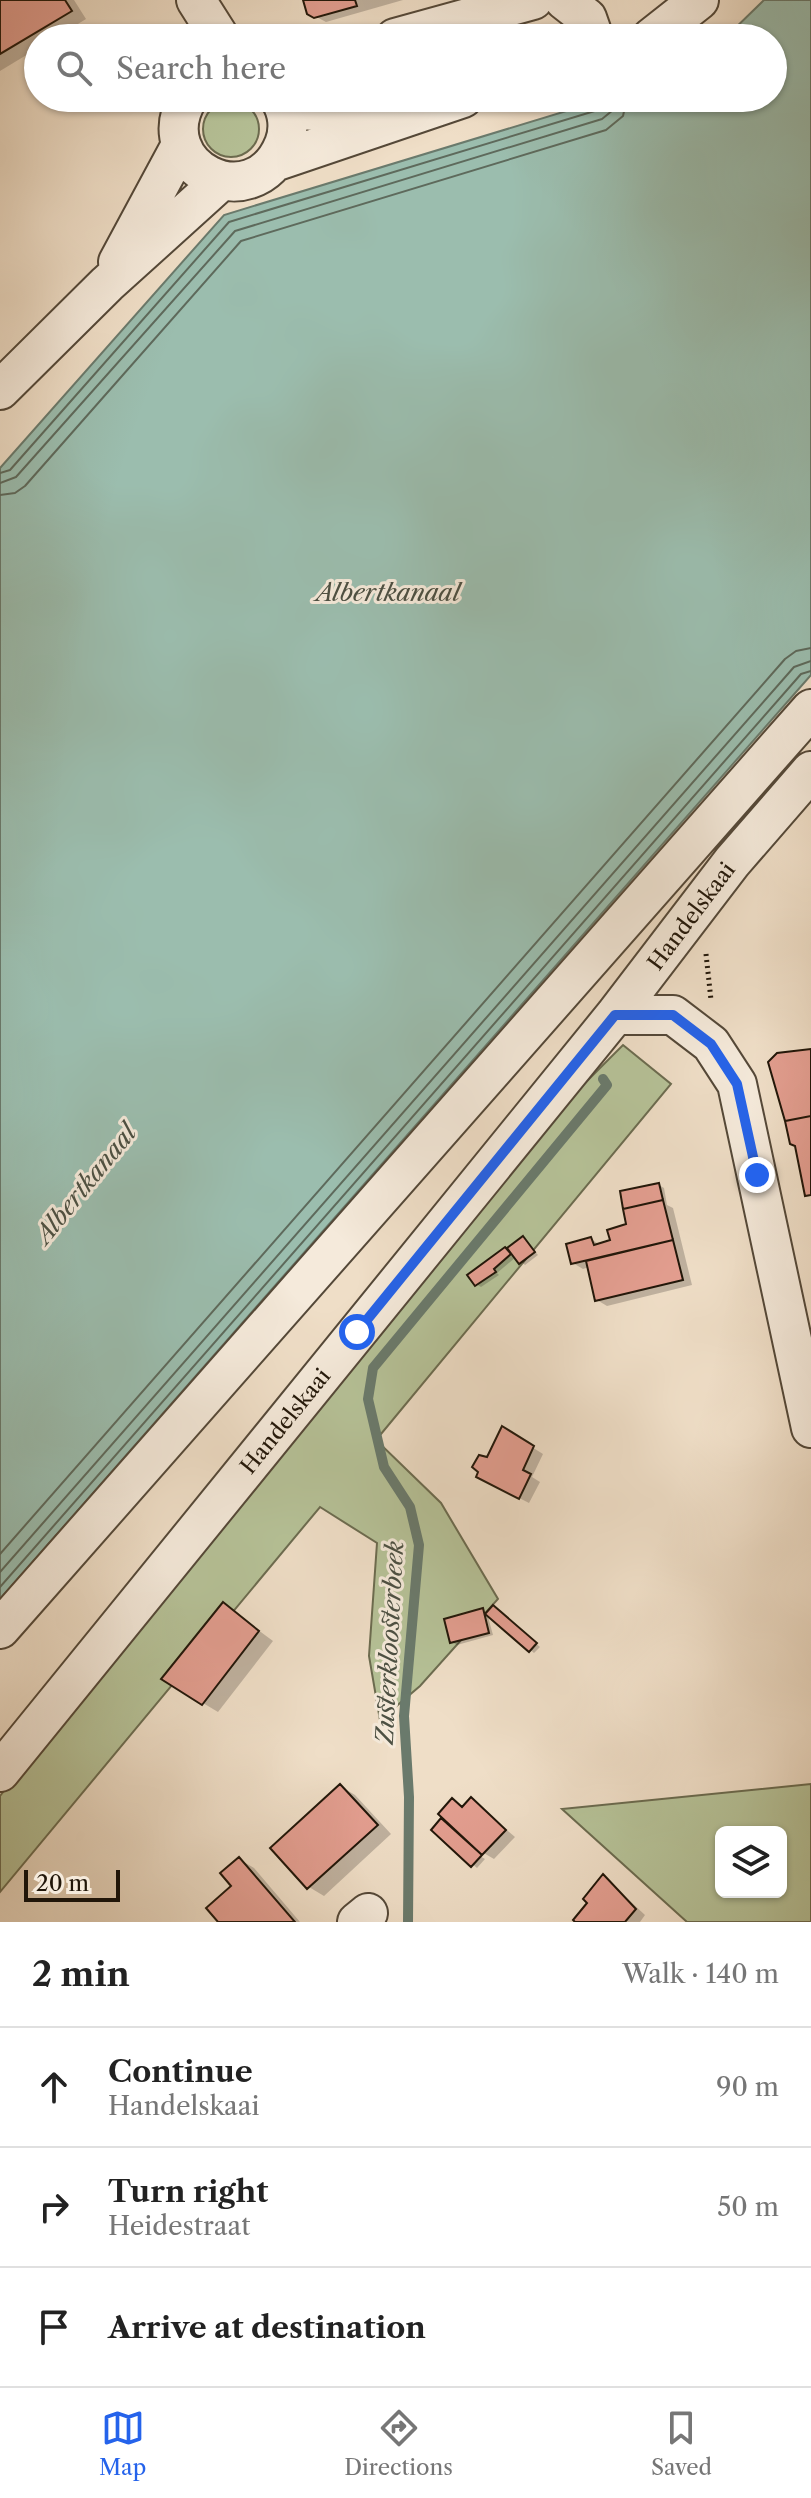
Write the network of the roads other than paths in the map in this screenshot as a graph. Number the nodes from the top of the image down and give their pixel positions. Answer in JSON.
{"nodes":[{"id":1,"x":183,"y":0,"type":"edge"},
{"id":2,"x":196,"y":0,"type":"edge"},
{"id":3,"x":533,"y":0,"type":"edge"},
{"id":4,"x":564,"y":0,"type":"edge"},
{"id":5,"x":699,"y":0,"type":"edge"},
{"id":6,"x":186,"y":24,"type":"edge"},
{"id":7,"x":211,"y":24,"type":"edge"},
{"id":8,"x":446,"y":24,"type":"edge"},
{"id":9,"x":589,"y":24,"type":"edge"},
{"id":10,"x":669,"y":24,"type":"edge"},
{"id":11,"x":183,"y":112,"type":"edge"},
{"id":12,"x":283,"y":112,"type":"edge"},
{"id":13,"x":340,"y":112,"type":"edge"},
{"id":14,"x":417,"y":112,"type":"edge"},
{"id":15,"x":391,"y":120,"type":"junction"},
{"id":16,"x":181,"y":145,"type":"junction"},
{"id":17,"x":277,"y":161,"type":"junction"},
{"id":18,"x":221,"y":181,"type":"junction"},
{"id":19,"x":107,"y":284,"type":"junction"},
{"id":20,"x":0,"y":390,"type":"edge"},
{"id":21,"x":811,"y":709,"type":"edge"},
{"id":22,"x":811,"y":771,"type":"edge"},
{"id":23,"x":615,"y":1015,"type":"junction"},
{"id":24,"x":807,"y":1385,"type":"edge"},
{"id":25,"x":811,"y":1428,"type":"edge"},
{"id":26,"x":0,"y":1629,"type":"edge"},
{"id":27,"x":0,"y":1772,"type":"edge"}],
"edges":[{"from":1,"to":6,"type":"street"},
{"from":2,"to":7,"type":"street"},
{"from":3,"to":8,"type":"street"},
{"from":4,"to":9,"type":"street"},
{"from":5,"to":10,"type":"street"},
{"from":11,"to":16,"type":"street"},
{"from":12,"to":17,"type":"street"},
{"from":13,"to":15,"type":"street"},
{"from":14,"to":15,"type":"street"},
{"from":15,"to":17,"type":"street"},
{"from":16,"to":18,"type":"street"},
{"from":16,"to":19,"type":"street"},
{"from":17,"to":18,"type":"street"},
{"from":18,"to":19,"type":"street"},
{"from":19,"to":20,"type":"street"},
{"from":21,"to":26,"type":"street"},
{"from":22,"to":23,"type":"street","name":"Handelskaai"},
{"from":23,"to":24,"type":"street"},
{"from":23,"to":27,"type":"street","name":"Handelskaai"},
{"from":24,"to":25,"type":"street"}]}
